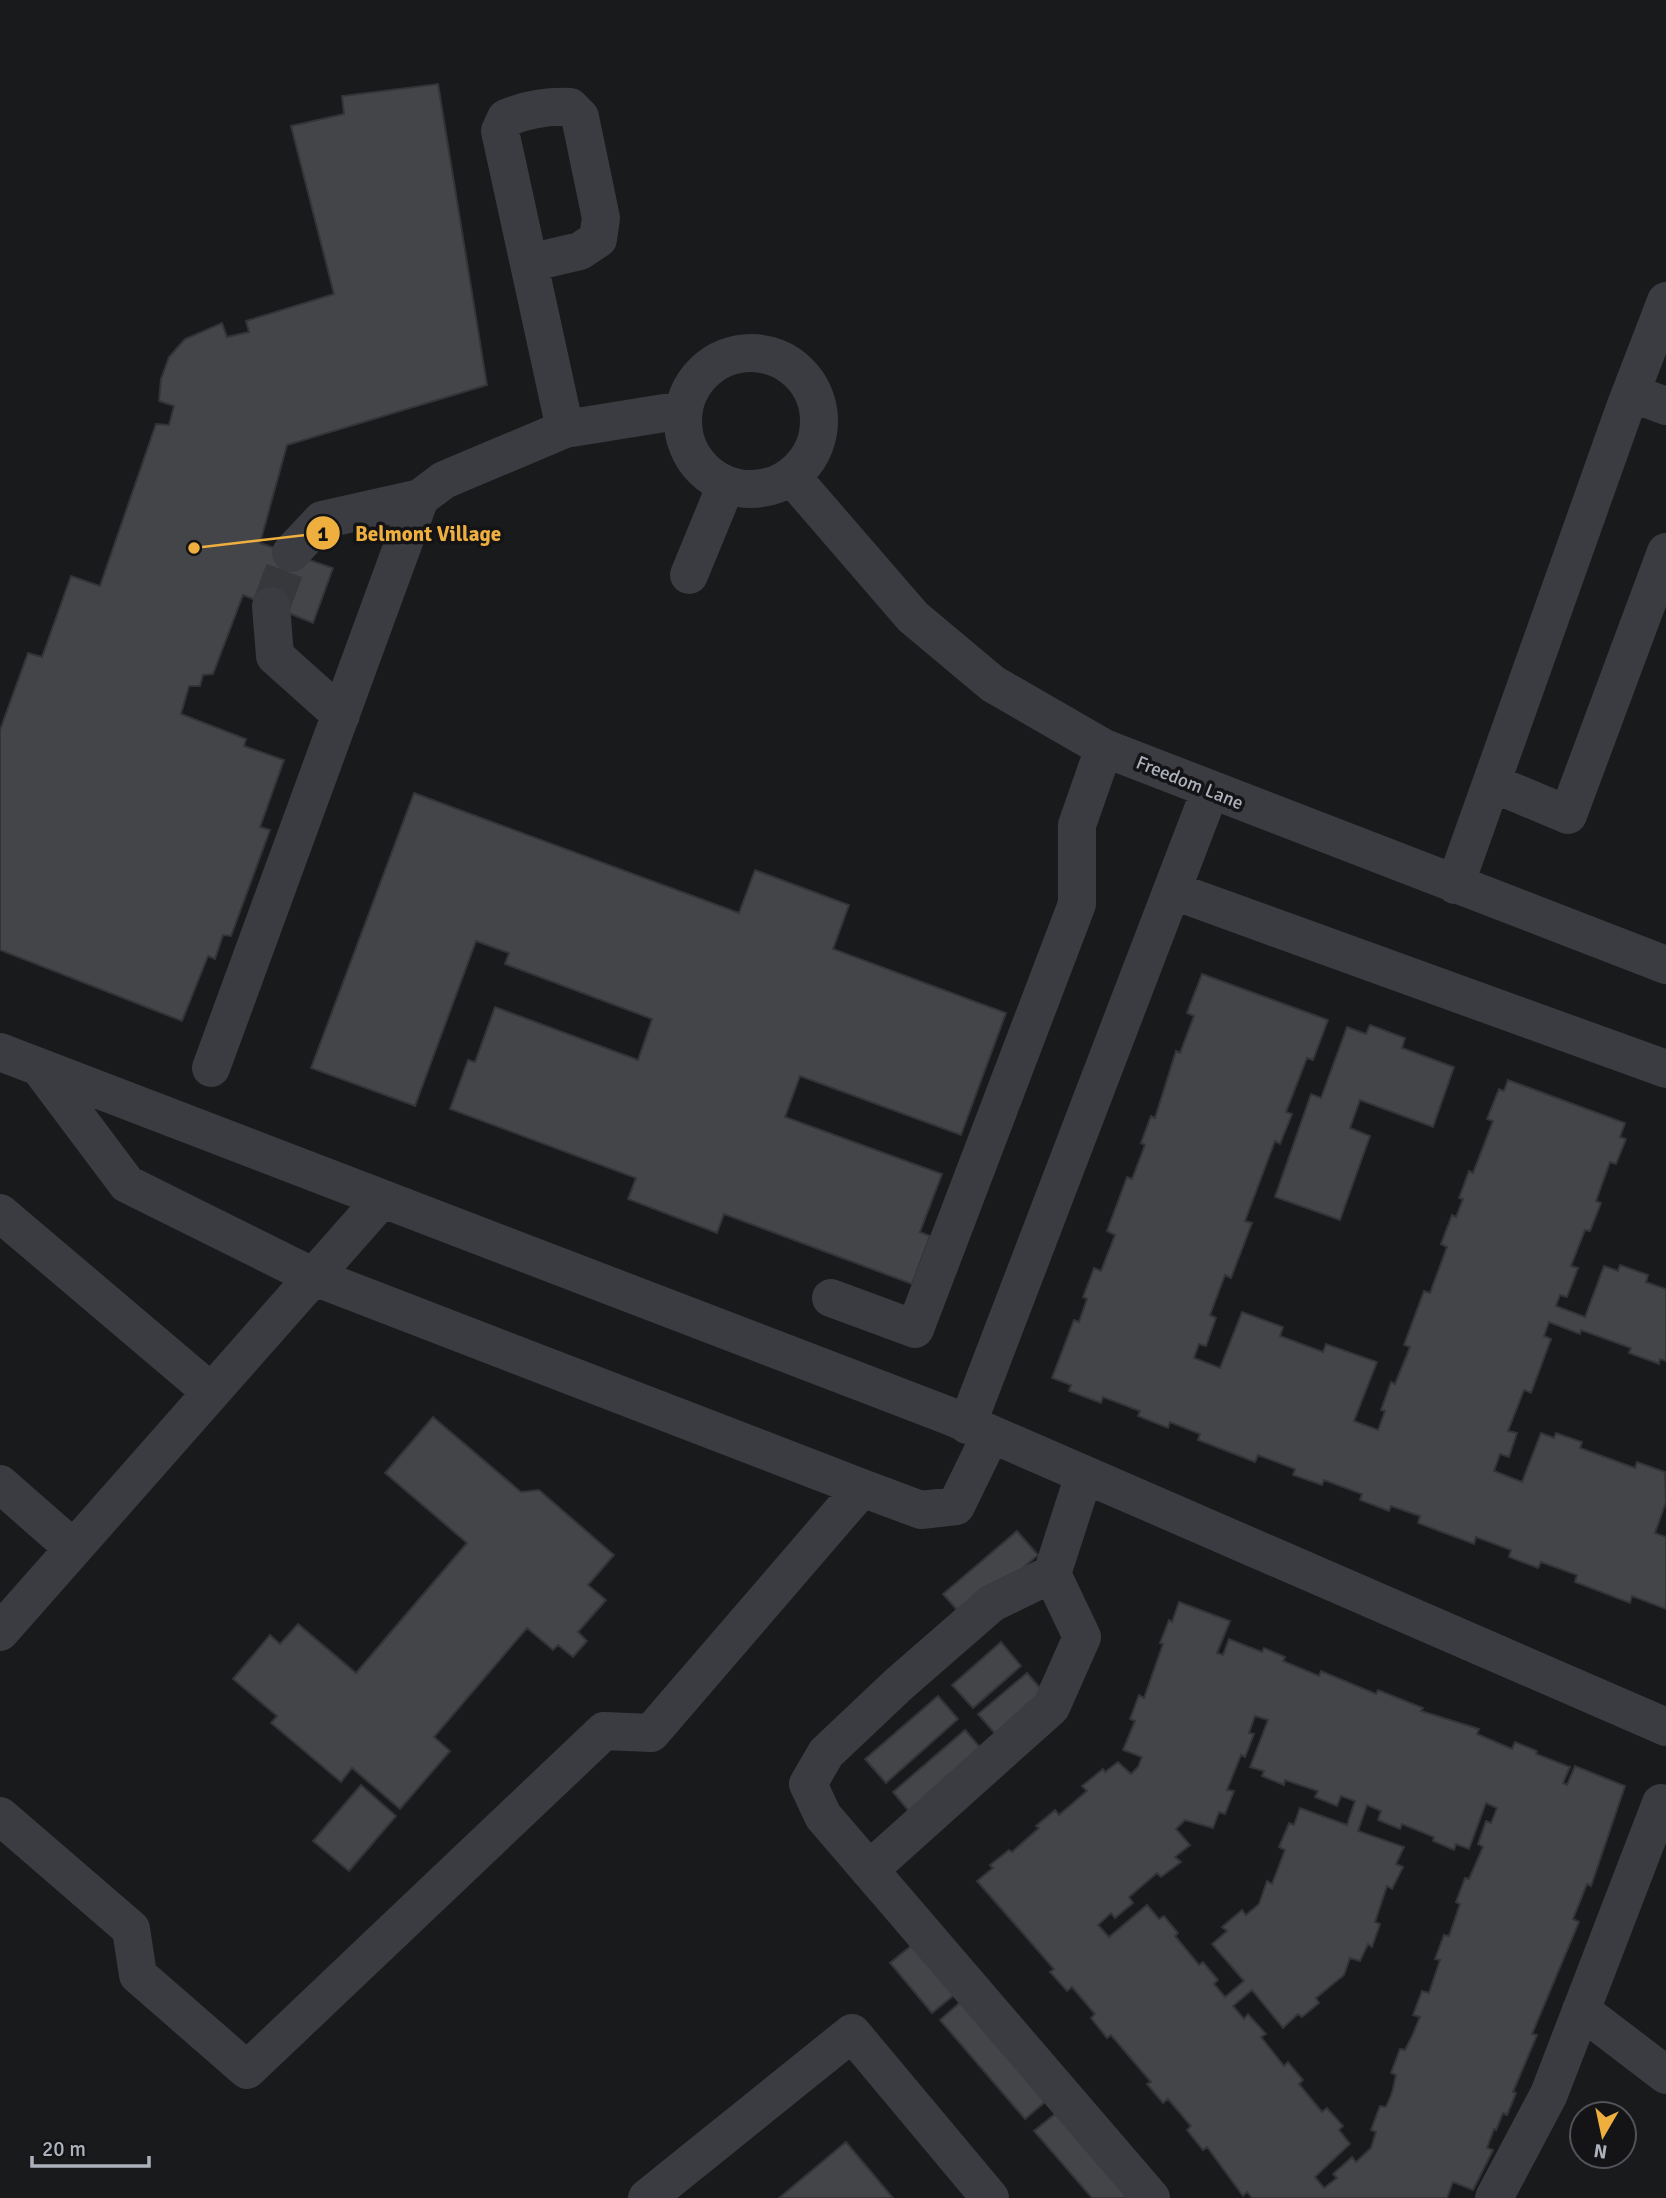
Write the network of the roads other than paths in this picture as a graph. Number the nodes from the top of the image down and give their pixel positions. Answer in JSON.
{"nodes":[{"id":1,"x":529,"y":263,"type":"dead end"},
{"id":2,"x":1666,"y":301,"type":"edge"},
{"id":3,"x":1630,"y":393,"type":"junction"},
{"id":4,"x":1666,"y":406,"type":"edge"},
{"id":5,"x":683,"y":410,"type":"junction"},
{"id":6,"x":565,"y":429,"type":"junction"},
{"id":7,"x":792,"y":477,"type":"junction"},
{"id":8,"x":726,"y":485,"type":"junction"},
{"id":9,"x":420,"y":498,"type":"junction"},
{"id":10,"x":1666,"y":552,"type":"edge"},
{"id":11,"x":291,"y":553,"type":"tunnel mouth"},
{"id":12,"x":689,"y":575,"type":"dead end"},
{"id":13,"x":271,"y":606,"type":"tunnel mouth"},
{"id":14,"x":341,"y":715,"type":"junction"},
{"id":15,"x":1104,"y":748,"type":"junction"},
{"id":16,"x":1492,"y":783,"type":"junction"},
{"id":17,"x":1210,"y":791,"type":"junction"},
{"id":18,"x":1455,"y":885,"type":"junction"},
{"id":19,"x":1174,"y":891,"type":"junction"},
{"id":20,"x":1666,"y":965,"type":"edge"},
{"id":21,"x":0,"y":1052,"type":"edge"},
{"id":22,"x":40,"y":1068,"type":"junction"},
{"id":23,"x":212,"y":1068,"type":"dead end"},
{"id":24,"x":1666,"y":1069,"type":"edge"},
{"id":25,"x":382,"y":1199,"type":"junction"},
{"id":26,"x":0,"y":1213,"type":"edge"},
{"id":27,"x":312,"y":1276,"type":"junction"},
{"id":28,"x":831,"y":1297,"type":"dead end"},
{"id":29,"x":211,"y":1391,"type":"junction"},
{"id":30,"x":979,"y":1429,"type":"junction"},
{"id":31,"x":1084,"y":1475,"type":"junction"},
{"id":32,"x":0,"y":1484,"type":"edge"},
{"id":33,"x":862,"y":1488,"type":"junction"},
{"id":34,"x":73,"y":1548,"type":"junction"},
{"id":35,"x":1052,"y":1574,"type":"junction"},
{"id":36,"x":0,"y":1632,"type":"edge"},
{"id":37,"x":1666,"y":1727,"type":"edge"},
{"id":38,"x":1661,"y":1803,"type":"dead end"},
{"id":39,"x":0,"y":1816,"type":"edge"},
{"id":40,"x":869,"y":1870,"type":"junction"},
{"id":41,"x":1581,"y":2011,"type":"junction"},
{"id":42,"x":1666,"y":2075,"type":"edge"},
{"id":43,"x":647,"y":2198,"type":"edge"},
{"id":44,"x":990,"y":2198,"type":"edge"},
{"id":45,"x":1151,"y":2198,"type":"edge"},
{"id":46,"x":1494,"y":2198,"type":"edge"}],
"edges":[{"from":1,"to":6,"type":"lane"},
{"from":2,"to":3,"type":"lane"},
{"from":3,"to":4,"type":"lane"},
{"from":3,"to":16,"type":"lane"},
{"from":5,"to":6,"type":"lane"},
{"from":5,"to":7,"type":"lane"},
{"from":5,"to":8,"type":"lane"},
{"from":6,"to":9,"type":"lane"},
{"from":7,"to":8,"type":"lane"},
{"from":7,"to":15,"type":"lane","name":"Freedom Lane"},
{"from":8,"to":12,"type":"lane"},
{"from":9,"to":11,"type":"lane"},
{"from":9,"to":14,"type":"lane"},
{"from":10,"to":16,"type":"lane"},
{"from":13,"to":14,"type":"lane"},
{"from":14,"to":23,"type":"lane"},
{"from":15,"to":17,"type":"lane","name":"Freedom Lane"},
{"from":15,"to":28,"type":"lane"},
{"from":16,"to":18,"type":"lane"},
{"from":17,"to":18,"type":"lane","name":"Freedom Lane"},
{"from":17,"to":19,"type":"lane"},
{"from":18,"to":20,"type":"lane","name":"Freedom Lane"},
{"from":19,"to":24,"type":"lane"},
{"from":19,"to":30,"type":"lane"},
{"from":21,"to":22,"type":"lane"},
{"from":22,"to":25,"type":"lane"},
{"from":22,"to":27,"type":"lane"},
{"from":25,"to":27,"type":"lane"},
{"from":25,"to":30,"type":"lane"},
{"from":26,"to":29,"type":"lane"},
{"from":27,"to":29,"type":"lane"},
{"from":27,"to":33,"type":"lane"},
{"from":29,"to":34,"type":"lane"},
{"from":30,"to":31,"type":"lane"},
{"from":30,"to":33,"type":"lane"},
{"from":31,"to":35,"type":"lane"},
{"from":31,"to":37,"type":"lane"},
{"from":32,"to":34,"type":"lane"},
{"from":33,"to":39,"type":"lane"},
{"from":34,"to":36,"type":"lane"},
{"from":35,"to":40,"type":"lane"},
{"from":35,"to":40,"type":"lane"},
{"from":38,"to":41,"type":"lane"},
{"from":40,"to":45,"type":"lane"},
{"from":41,"to":42,"type":"lane"},
{"from":41,"to":46,"type":"lane"},
{"from":43,"to":44,"type":"lane"}]}
